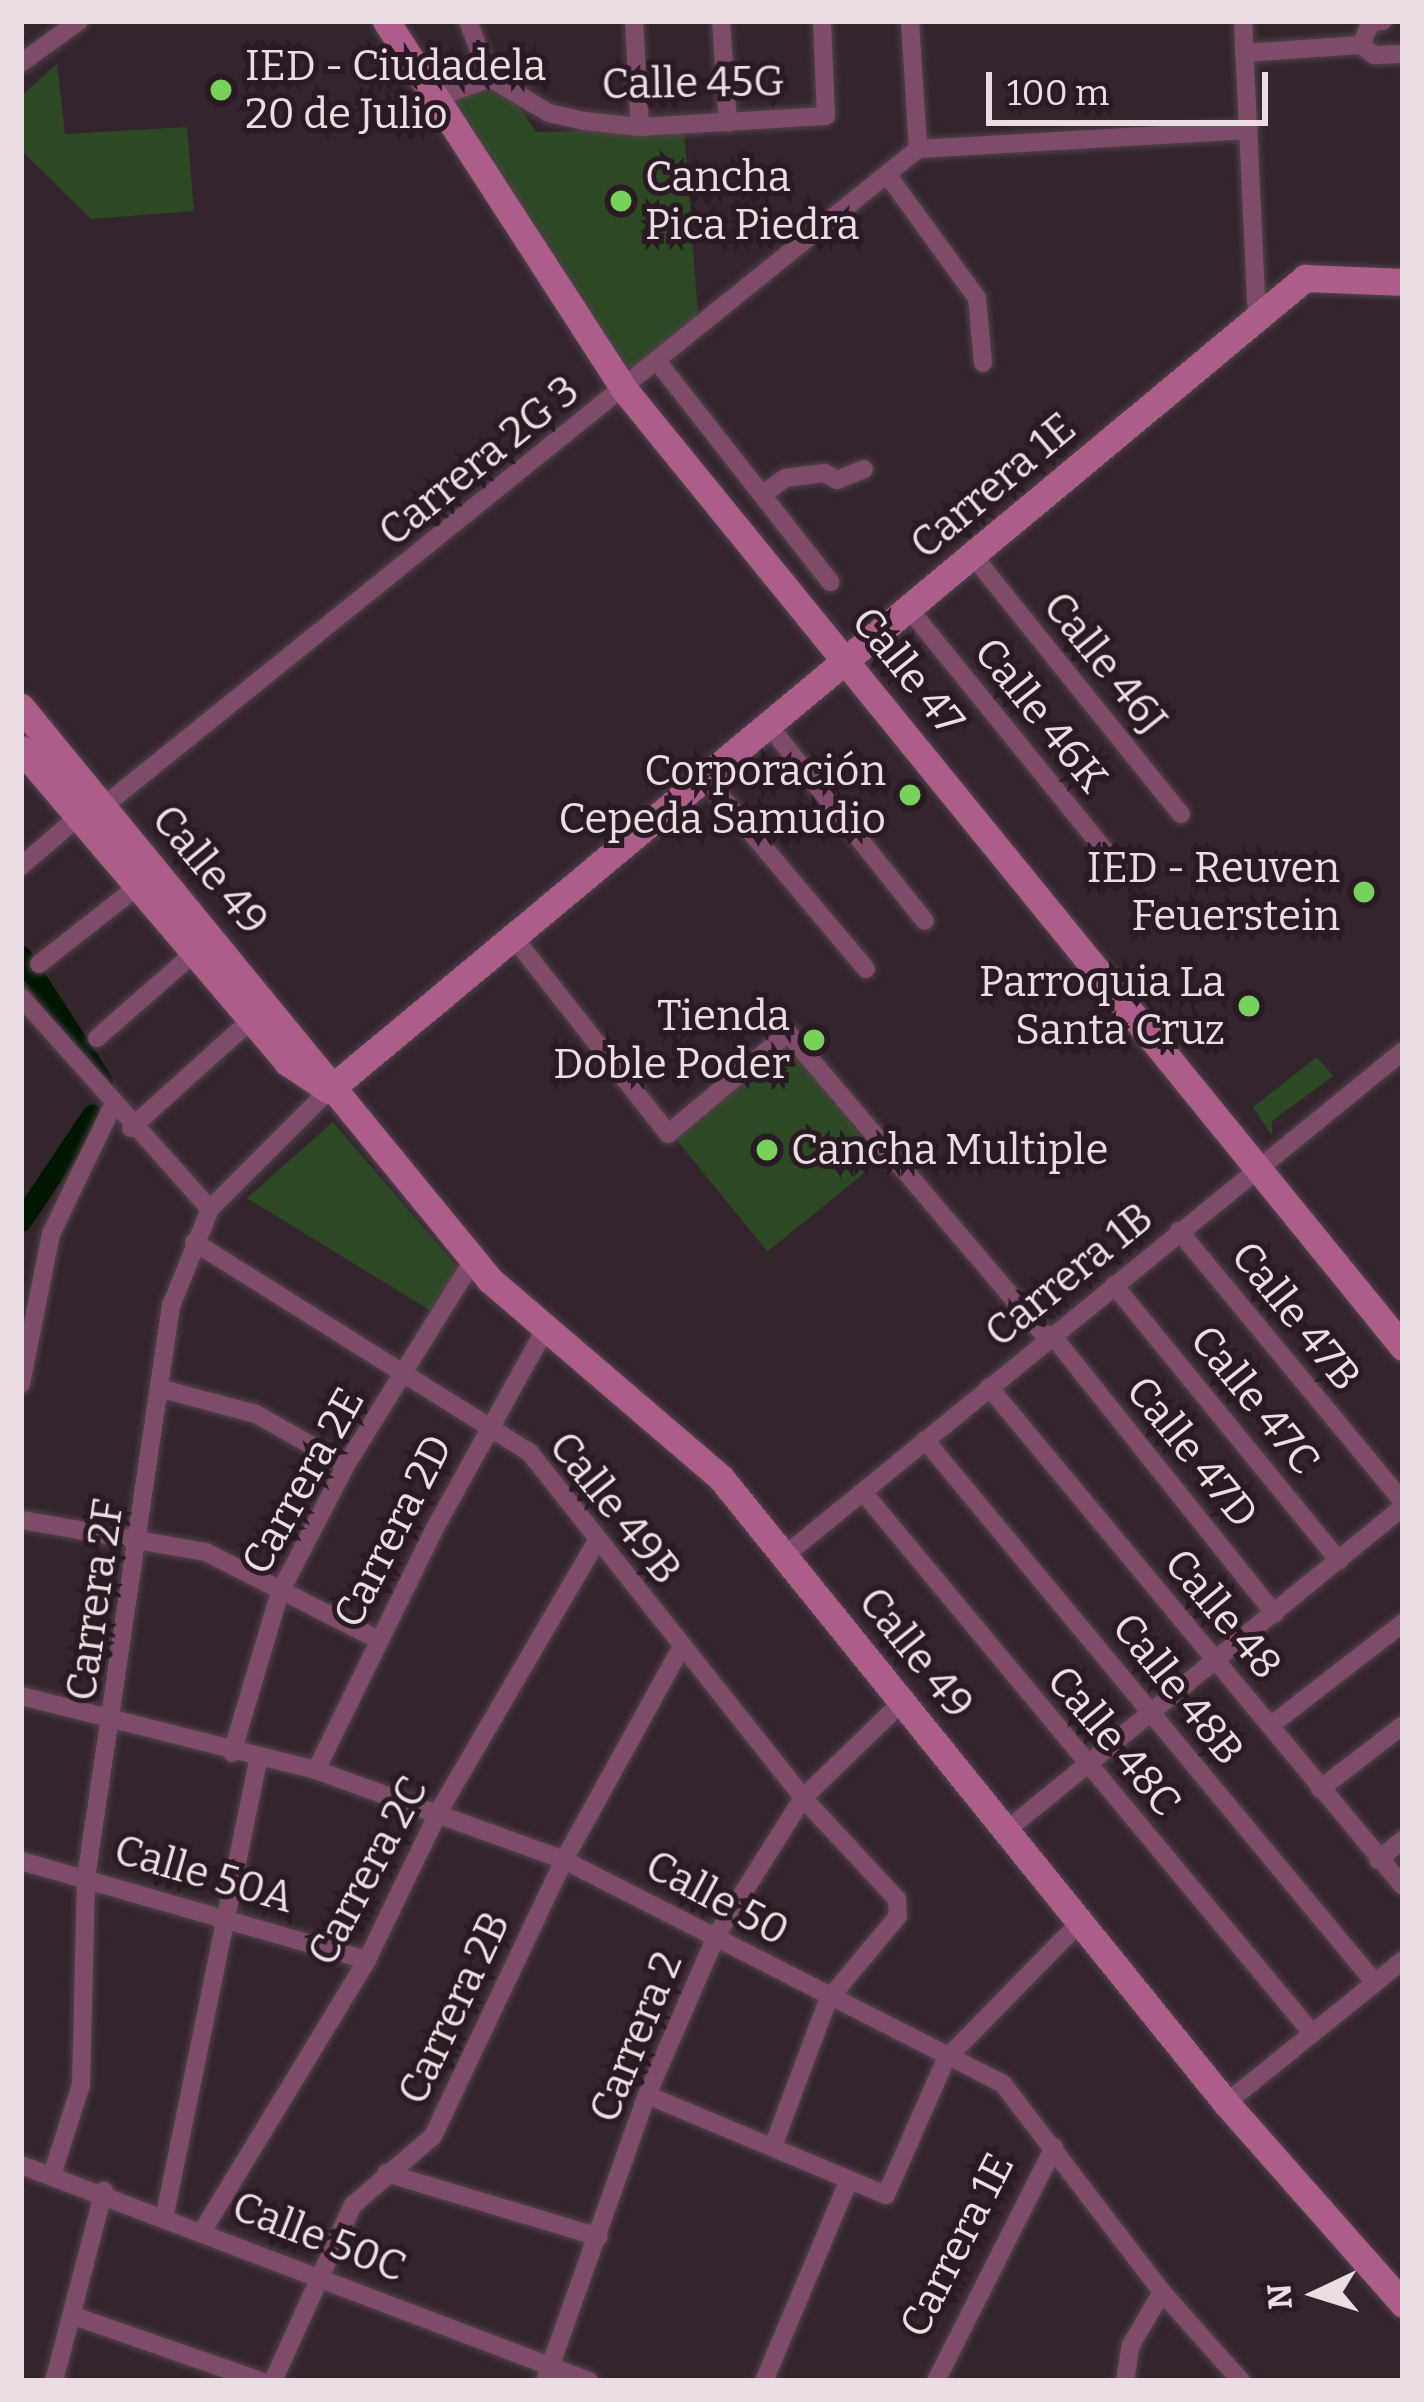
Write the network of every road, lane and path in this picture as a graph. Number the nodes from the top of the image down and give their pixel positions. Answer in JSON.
{"nodes":[{"id":1,"x":79,"y":21,"type":"edge"},
{"id":2,"x":386,"y":21,"type":"edge"},
{"id":3,"x":468,"y":21,"type":"edge"},
{"id":4,"x":634,"y":21,"type":"edge"},
{"id":5,"x":722,"y":21,"type":"edge"},
{"id":6,"x":822,"y":21,"type":"edge"},
{"id":7,"x":910,"y":21,"type":"edge"},
{"id":8,"x":1243,"y":21,"type":"edge"},
{"id":9,"x":1383,"y":21,"type":"edge"},
{"id":10,"x":1361,"y":45,"type":"junction"},
{"id":11,"x":1244,"y":53,"type":"junction"},
{"id":12,"x":1403,"y":54,"type":"edge"},
{"id":13,"x":21,"y":63,"type":"edge"},
{"id":14,"x":490,"y":77,"type":"junction"},
{"id":15,"x":433,"y":98,"type":"junction"},
{"id":16,"x":728,"y":123,"type":"junction"},
{"id":17,"x":640,"y":127,"type":"junction"},
{"id":18,"x":1248,"y":130,"type":"junction"},
{"id":19,"x":918,"y":149,"type":"junction"},
{"id":20,"x":889,"y":177,"type":"junction"},
{"id":21,"x":1403,"y":282,"type":"edge"},
{"id":22,"x":1257,"y":320,"type":"junction"},
{"id":23,"x":657,"y":361,"type":"junction"},
{"id":24,"x":983,"y":363,"type":"dead end"},
{"id":25,"x":623,"y":388,"type":"junction"},
{"id":26,"x":864,"y":469,"type":"dead end"},
{"id":27,"x":765,"y":493,"type":"junction"},
{"id":28,"x":974,"y":556,"type":"junction"},
{"id":29,"x":830,"y":581,"type":"dead end"},
{"id":30,"x":910,"y":610,"type":"junction"},
{"id":31,"x":847,"y":662,"type":"junction"},
{"id":32,"x":770,"y":727,"type":"junction"},
{"id":33,"x":24,"y":728,"type":"edge"},
{"id":34,"x":707,"y":780,"type":"junction"},
{"id":35,"x":1181,"y":814,"type":"dead end"},
{"id":36,"x":87,"y":816,"type":"junction"},
{"id":37,"x":21,"y":866,"type":"edge"},
{"id":38,"x":1117,"y":866,"type":"dead end"},
{"id":39,"x":136,"y":887,"type":"junction"},
{"id":40,"x":925,"y":921,"type":"dead end"},
{"id":41,"x":514,"y":938,"type":"junction"},
{"id":42,"x":194,"y":953,"type":"junction"},
{"id":43,"x":39,"y":964,"type":"dead end"},
{"id":44,"x":866,"y":969,"type":"dead end"},
{"id":45,"x":21,"y":997,"type":"edge"},
{"id":46,"x":251,"y":1020,"type":"junction"},
{"id":47,"x":97,"y":1038,"type":"dead end"},
{"id":48,"x":1403,"y":1052,"type":"edge"},
{"id":49,"x":329,"y":1090,"type":"junction"},
{"id":50,"x":112,"y":1107,"type":"junction"},
{"id":51,"x":131,"y":1128,"type":"junction"},
{"id":52,"x":1257,"y":1166,"type":"junction"},
{"id":53,"x":210,"y":1209,"type":"junction"},
{"id":54,"x":1179,"y":1231,"type":"junction"},
{"id":55,"x":194,"y":1242,"type":"junction"},
{"id":56,"x":473,"y":1260,"type":"junction"},
{"id":57,"x":1114,"y":1286,"type":"junction"},
{"id":58,"x":544,"y":1331,"type":"junction"},
{"id":59,"x":1049,"y":1336,"type":"junction"},
{"id":60,"x":1403,"y":1347,"type":"edge"},
{"id":61,"x":406,"y":1372,"type":"junction"},
{"id":62,"x":21,"y":1384,"type":"edge"},
{"id":63,"x":989,"y":1387,"type":"junction"},
{"id":64,"x":162,"y":1389,"type":"junction"},
{"id":65,"x":489,"y":1426,"type":"junction"},
{"id":66,"x":925,"y":1440,"type":"junction"},
{"id":67,"x":346,"y":1466,"type":"junction"},
{"id":68,"x":863,"y":1492,"type":"junction"},
{"id":69,"x":1403,"y":1505,"type":"edge"},
{"id":70,"x":21,"y":1520,"type":"edge"},
{"id":71,"x":140,"y":1544,"type":"junction"},
{"id":72,"x":595,"y":1544,"type":"junction"},
{"id":73,"x":783,"y":1557,"type":"junction"},
{"id":74,"x":1339,"y":1561,"type":"junction"},
{"id":75,"x":280,"y":1592,"type":"junction"},
{"id":76,"x":1276,"y":1614,"type":"junction"},
{"id":77,"x":1403,"y":1623,"type":"edge"},
{"id":78,"x":377,"y":1639,"type":"junction"},
{"id":79,"x":682,"y":1646,"type":"junction"},
{"id":80,"x":1215,"y":1663,"type":"junction"},
{"id":81,"x":21,"y":1696,"type":"edge"},
{"id":82,"x":902,"y":1702,"type":"junction"},
{"id":83,"x":1150,"y":1715,"type":"junction"},
{"id":84,"x":113,"y":1724,"type":"junction"},
{"id":85,"x":1403,"y":1725,"type":"edge"},
{"id":86,"x":1270,"y":1726,"type":"junction"},
{"id":87,"x":232,"y":1753,"type":"junction"},
{"id":88,"x":258,"y":1761,"type":"junction"},
{"id":89,"x":1089,"y":1768,"type":"junction"},
{"id":90,"x":316,"y":1770,"type":"junction"},
{"id":91,"x":1320,"y":1789,"type":"junction"},
{"id":92,"x":802,"y":1798,"type":"junction"},
{"id":93,"x":440,"y":1811,"type":"junction"},
{"id":94,"x":1008,"y":1829,"type":"junction"},
{"id":95,"x":1403,"y":1840,"type":"edge"},
{"id":96,"x":564,"y":1860,"type":"junction"},
{"id":97,"x":1378,"y":1860,"type":"junction"},
{"id":98,"x":21,"y":1861,"type":"edge"},
{"id":99,"x":86,"y":1878,"type":"junction"},
{"id":100,"x":1403,"y":1886,"type":"edge"},
{"id":101,"x":231,"y":1916,"type":"junction"},
{"id":102,"x":1081,"y":1921,"type":"junction"},
{"id":103,"x":716,"y":1934,"type":"junction"},
{"id":104,"x":367,"y":1960,"type":"junction"},
{"id":105,"x":1403,"y":1960,"type":"edge"},
{"id":106,"x":1375,"y":1983,"type":"junction"},
{"id":107,"x":828,"y":2000,"type":"junction"},
{"id":108,"x":1312,"y":2033,"type":"junction"},
{"id":109,"x":946,"y":2059,"type":"junction"},
{"id":110,"x":647,"y":2095,"type":"junction"},
{"id":111,"x":1226,"y":2103,"type":"junction"},
{"id":112,"x":774,"y":2144,"type":"junction"},
{"id":113,"x":1054,"y":2146,"type":"junction"},
{"id":114,"x":21,"y":2164,"type":"edge"},
{"id":115,"x":53,"y":2172,"type":"junction"},
{"id":116,"x":386,"y":2173,"type":"junction"},
{"id":117,"x":848,"y":2182,"type":"junction"},
{"id":118,"x":104,"y":2190,"type":"junction"},
{"id":119,"x":165,"y":2214,"type":"junction"},
{"id":120,"x":203,"y":2230,"type":"junction"},
{"id":121,"x":599,"y":2237,"type":"junction"},
{"id":122,"x":317,"y":2274,"type":"junction"},
{"id":123,"x":1162,"y":2292,"type":"junction"},
{"id":124,"x":1403,"y":2304,"type":"edge"},
{"id":125,"x":70,"y":2315,"type":"junction"},
{"id":126,"x":548,"y":2374,"type":"edge"},
{"id":127,"x":55,"y":2381,"type":"edge"},
{"id":128,"x":260,"y":2381,"type":"edge"},
{"id":129,"x":273,"y":2381,"type":"edge"},
{"id":130,"x":589,"y":2381,"type":"edge"},
{"id":131,"x":764,"y":2381,"type":"edge"},
{"id":132,"x":936,"y":2381,"type":"edge"},
{"id":133,"x":1125,"y":2381,"type":"edge"},
{"id":134,"x":1241,"y":2381,"type":"edge"}],
"edges":[{"from":1,"to":13,"type":"street"},
{"from":2,"to":15,"type":"street","name":"Calle 47"},
{"from":3,"to":14,"type":"street"},
{"from":4,"to":17,"type":"street"},
{"from":5,"to":16,"type":"street"},
{"from":6,"to":16,"type":"street","name":"Calle 45G"},
{"from":7,"to":19,"type":"street"},
{"from":8,"to":11,"type":"street"},
{"from":9,"to":10,"type":"street"},
{"from":10,"to":11,"type":"street"},
{"from":10,"to":12,"type":"street"},
{"from":11,"to":18,"type":"street"},
{"from":14,"to":15,"type":"street"},
{"from":14,"to":17,"type":"street","name":"Calle 45G"},
{"from":15,"to":25,"type":"street","name":"Calle 47"},
{"from":16,"to":17,"type":"street","name":"Calle 45G"},
{"from":18,"to":19,"type":"street"},
{"from":18,"to":22,"type":"street"},
{"from":19,"to":20,"type":"street","name":"Carrera 2G 3"},
{"from":20,"to":23,"type":"street","name":"Carrera 2G 3"},
{"from":20,"to":24,"type":"street"},
{"from":21,"to":22,"type":"street","name":"Carrera 1E"},
{"from":22,"to":28,"type":"street","name":"Carrera 1E"},
{"from":23,"to":25,"type":"street","name":"Carrera 2G 3"},
{"from":23,"to":27,"type":"street"},
{"from":25,"to":31,"type":"street","name":"Calle 47"},
{"from":25,"to":36,"type":"street","name":"Carrera 2G 3"},
{"from":26,"to":27,"type":"street"},
{"from":27,"to":29,"type":"street"},
{"from":28,"to":30,"type":"street","name":"Carrera 1E"},
{"from":28,"to":35,"type":"street","name":"Calle 46J"},
{"from":30,"to":31,"type":"street","name":"Carrera 1E"},
{"from":30,"to":38,"type":"street","name":"Calle 46K"},
{"from":31,"to":32,"type":"street","name":"Carrera 1E"},
{"from":31,"to":52,"type":"street","name":"Calle 47"},
{"from":32,"to":34,"type":"street","name":"Carrera 1E"},
{"from":32,"to":40,"type":"street"},
{"from":33,"to":36,"type":"street","name":"Calle 49"},
{"from":34,"to":41,"type":"street","name":"Carrera 1E"},
{"from":34,"to":44,"type":"street"},
{"from":36,"to":37,"type":"street","name":"Carrera 2G 3"},
{"from":36,"to":39,"type":"street","name":"Calle 49"},
{"from":36,"to":49,"type":"street","name":"Calle 49"},
{"from":39,"to":42,"type":"street","name":"Calle 49"},
{"from":39,"to":43,"type":"street"},
{"from":41,"to":49,"type":"street","name":"Carrera 1E"},
{"from":41,"to":59,"type":"street","name":"Calle 47D"},
{"from":42,"to":46,"type":"street","name":"Calle 49"},
{"from":42,"to":47,"type":"street"},
{"from":45,"to":50,"type":"street"},
{"from":46,"to":49,"type":"street","name":"Calle 49"},
{"from":46,"to":51,"type":"street"},
{"from":48,"to":52,"type":"street","name":"Carrera 1B"},
{"from":49,"to":53,"type":"street","name":"Carrera 2F"},
{"from":49,"to":56,"type":"street","name":"Calle 49"},
{"from":50,"to":51,"type":"street"},
{"from":50,"to":62,"type":"street"},
{"from":51,"to":53,"type":"street"},
{"from":52,"to":54,"type":"street","name":"Carrera 1B"},
{"from":52,"to":60,"type":"street","name":"Calle 47"},
{"from":53,"to":55,"type":"street","name":"Carrera 2F"},
{"from":54,"to":57,"type":"street","name":"Carrera 1B"},
{"from":54,"to":69,"type":"street","name":"Calle 47B"},
{"from":55,"to":61,"type":"street","name":"Calle 49B"},
{"from":55,"to":64,"type":"street","name":"Carrera 2F"},
{"from":56,"to":58,"type":"street","name":"Calle 49"},
{"from":56,"to":61,"type":"street","name":"Carrera 2E"},
{"from":57,"to":59,"type":"street","name":"Carrera 1B"},
{"from":57,"to":74,"type":"street","name":"Calle 47C"},
{"from":58,"to":65,"type":"street","name":"Carrera 2D"},
{"from":58,"to":73,"type":"street","name":"Calle 49"},
{"from":59,"to":63,"type":"street","name":"Carrera 1B"},
{"from":59,"to":76,"type":"street","name":"Calle 47D"},
{"from":61,"to":65,"type":"street","name":"Calle 49B"},
{"from":61,"to":67,"type":"street","name":"Carrera 2E"},
{"from":63,"to":66,"type":"street","name":"Carrera 1B"},
{"from":63,"to":80,"type":"street","name":"Calle 48"},
{"from":64,"to":67,"type":"street"},
{"from":64,"to":71,"type":"street","name":"Carrera 2F"},
{"from":65,"to":72,"type":"street","name":"Calle 49B"},
{"from":65,"to":78,"type":"street","name":"Carrera 2D"},
{"from":66,"to":68,"type":"street","name":"Carrera 1B"},
{"from":66,"to":83,"type":"street","name":"Calle 48B"},
{"from":67,"to":75,"type":"street","name":"Carrera 2E"},
{"from":68,"to":73,"type":"street","name":"Carrera 1B"},
{"from":68,"to":89,"type":"street","name":"Calle 48C"},
{"from":69,"to":74,"type":"street"},
{"from":70,"to":71,"type":"street"},
{"from":71,"to":75,"type":"street"},
{"from":71,"to":84,"type":"street","name":"Carrera 2F"},
{"from":72,"to":79,"type":"street","name":"Calle 49B"},
{"from":72,"to":93,"type":"street","name":"Carrera 2C"},
{"from":73,"to":82,"type":"street","name":"Calle 49"},
{"from":74,"to":76,"type":"street"},
{"from":75,"to":78,"type":"street"},
{"from":75,"to":87,"type":"street","name":"Carrera 2E"},
{"from":76,"to":80,"type":"street"},
{"from":77,"to":86,"type":"street"},
{"from":78,"to":90,"type":"street","name":"Carrera 2D"},
{"from":79,"to":92,"type":"street","name":"Calle 49B"},
{"from":79,"to":96,"type":"street","name":"Carrera 2B"},
{"from":80,"to":83,"type":"street"},
{"from":80,"to":86,"type":"street","name":"Calle 48"},
{"from":81,"to":84,"type":"street","name":"Calle 50"},
{"from":82,"to":92,"type":"street","name":"Carrera 2"},
{"from":82,"to":94,"type":"street","name":"Calle 49"},
{"from":83,"to":89,"type":"street"},
{"from":83,"to":106,"type":"street","name":"Calle 48B"},
{"from":84,"to":87,"type":"street","name":"Calle 50"},
{"from":84,"to":99,"type":"street","name":"Carrera 2F"},
{"from":85,"to":91,"type":"street"},
{"from":86,"to":91,"type":"street","name":"Calle 48"},
{"from":87,"to":88,"type":"street","name":"Calle 50"},
{"from":88,"to":90,"type":"street","name":"Calle 50"},
{"from":88,"to":101,"type":"street"},
{"from":89,"to":94,"type":"street"},
{"from":89,"to":108,"type":"street","name":"Calle 48C"},
{"from":90,"to":93,"type":"street","name":"Calle 50"},
{"from":91,"to":97,"type":"street","name":"Calle 48"},
{"from":92,"to":103,"type":"street","name":"Carrera 2"},
{"from":92,"to":107,"type":"street","name":"Calle 49B"},
{"from":93,"to":96,"type":"street","name":"Calle 50"},
{"from":93,"to":104,"type":"street","name":"Carrera 2C"},
{"from":94,"to":102,"type":"street","name":"Calle 49"},
{"from":95,"to":97,"type":"street"},
{"from":96,"to":103,"type":"street","name":"Calle 50"},
{"from":96,"to":116,"type":"street","name":"Carrera 2B"},
{"from":97,"to":100,"type":"street","name":"Calle 48"},
{"from":98,"to":99,"type":"street","name":"Calle 50A"},
{"from":99,"to":101,"type":"street","name":"Calle 50A"},
{"from":99,"to":115,"type":"street","name":"Carrera 2F"},
{"from":101,"to":104,"type":"street","name":"Calle 50A"},
{"from":101,"to":119,"type":"street"},
{"from":102,"to":109,"type":"street"},
{"from":102,"to":111,"type":"street","name":"Calle 49"},
{"from":103,"to":107,"type":"street","name":"Calle 50"},
{"from":103,"to":110,"type":"street","name":"Carrera 2"},
{"from":104,"to":120,"type":"street","name":"Carrera 2C"},
{"from":105,"to":106,"type":"street"},
{"from":106,"to":108,"type":"street"},
{"from":107,"to":109,"type":"street","name":"Calle 50"},
{"from":107,"to":112,"type":"street"},
{"from":108,"to":111,"type":"street"},
{"from":109,"to":113,"type":"street","name":"Calle 50"},
{"from":109,"to":117,"type":"street"},
{"from":110,"to":112,"type":"street"},
{"from":110,"to":121,"type":"street","name":"Carrera 2"},
{"from":111,"to":124,"type":"street","name":"Calle 49"},
{"from":112,"to":117,"type":"street"},
{"from":113,"to":123,"type":"street","name":"Calle 50"},
{"from":113,"to":132,"type":"street","name":"Carrera 1E"},
{"from":114,"to":115,"type":"street","name":"Calle 50C"},
{"from":115,"to":118,"type":"street","name":"Calle 50C"},
{"from":116,"to":121,"type":"street"},
{"from":116,"to":122,"type":"street","name":"Carrera 2B"},
{"from":117,"to":131,"type":"street"},
{"from":118,"to":119,"type":"street","name":"Calle 50C"},
{"from":118,"to":125,"type":"street"},
{"from":119,"to":120,"type":"street","name":"Calle 50C"},
{"from":120,"to":122,"type":"street","name":"Calle 50C"},
{"from":121,"to":126,"type":"street","name":"Carrera 2"},
{"from":122,"to":126,"type":"street","name":"Calle 50C"},
{"from":122,"to":129,"type":"street","name":"Carrera 2B"},
{"from":123,"to":133,"type":"street"},
{"from":123,"to":134,"type":"street","name":"Calle 50"},
{"from":125,"to":127,"type":"street"},
{"from":125,"to":128,"type":"street"},
{"from":126,"to":130,"type":"street","name":"Calle 50C"}]}
